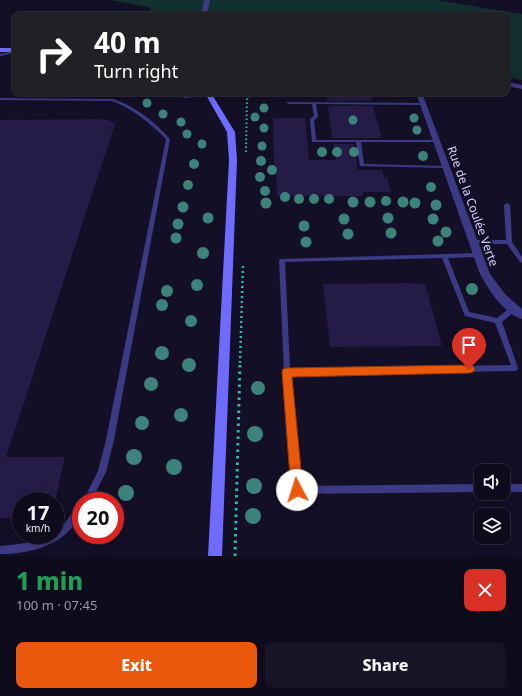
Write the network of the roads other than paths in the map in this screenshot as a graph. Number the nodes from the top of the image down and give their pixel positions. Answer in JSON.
{"nodes":[{"id":1,"x":207,"y":0,"type":"edge"},
{"id":2,"x":205,"y":12,"type":"edge"},
{"id":3,"x":0,"y":50,"type":"edge"},
{"id":4,"x":12,"y":51,"type":"edge"},
{"id":5,"x":12,"y":52,"type":"edge"},
{"id":6,"x":0,"y":55,"type":"edge"},
{"id":7,"x":510,"y":85,"type":"edge"},
{"id":8,"x":522,"y":87,"type":"edge"},
{"id":9,"x":209,"y":96,"type":"edge"},
{"id":10,"x":420,"y":96,"type":"edge"},
{"id":11,"x":0,"y":99,"type":"edge"},
{"id":12,"x":289,"y":103,"type":"dead end"},
{"id":13,"x":314,"y":104,"type":"junction"},
{"id":14,"x":423,"y":104,"type":"junction"},
{"id":15,"x":358,"y":141,"type":"junction"},
{"id":16,"x":436,"y":141,"type":"junction"},
{"id":17,"x":446,"y":167,"type":"junction"},
{"id":18,"x":507,"y":205,"type":"dead end"},
{"id":19,"x":473,"y":242,"type":"junction"},
{"id":20,"x":509,"y":242,"type":"junction"},
{"id":21,"x":478,"y":255,"type":"junction"},
{"id":22,"x":444,"y":256,"type":"junction"},
{"id":23,"x":522,"y":261,"type":"edge"},
{"id":24,"x":514,"y":309,"type":"junction"},
{"id":25,"x":522,"y":315,"type":"edge"},
{"id":26,"x":498,"y":321,"type":"junction"},
{"id":27,"x":518,"y":368,"type":"edge"},
{"id":28,"x":287,"y":372,"type":"junction"},
{"id":29,"x":474,"y":488,"type":"edge"},
{"id":30,"x":510,"y":488,"type":"edge"},
{"id":31,"x":522,"y":488,"type":"edge"},
{"id":32,"x":92,"y":492,"type":"edge"},
{"id":33,"x":72,"y":520,"type":"edge"},
{"id":34,"x":0,"y":550,"type":"edge"},
{"id":35,"x":215,"y":556,"type":"edge"}],
"edges":[{"from":1,"to":2,"type":"street"},
{"from":3,"to":4,"type":"street"},
{"from":5,"to":6,"type":"lane"},
{"from":7,"to":8,"type":"street"},
{"from":9,"to":35,"type":"street"},
{"from":10,"to":14,"type":"street","name":"Rue de la Coulée Verte"},
{"from":11,"to":32,"type":"lane"},
{"from":12,"to":13,"type":"lane"},
{"from":13,"to":14,"type":"lane"},
{"from":13,"to":15,"type":"lane"},
{"from":14,"to":16,"type":"street","name":"Rue de la Coulée Verte"},
{"from":15,"to":16,"type":"lane"},
{"from":15,"to":17,"type":"lane"},
{"from":16,"to":17,"type":"street","name":"Rue de la Coulée Verte"},
{"from":17,"to":19,"type":"street","name":"Rue de la Coulée Verte"},
{"from":18,"to":20,"type":"lane"},
{"from":19,"to":20,"type":"lane"},
{"from":19,"to":21,"type":"street","name":"Rue de la Coulée Verte"},
{"from":20,"to":23,"type":"lane"},
{"from":21,"to":22,"type":"lane"},
{"from":21,"to":24,"type":"street","name":"Rue de la Coulée Verte"},
{"from":22,"to":26,"type":"lane"},
{"from":22,"to":28,"type":"lane"},
{"from":24,"to":25,"type":"street","name":"Rue de la Coulée Verte"},
{"from":24,"to":26,"type":"lane"},
{"from":26,"to":27,"type":"lane"},
{"from":27,"to":28,"type":"lane"},
{"from":28,"to":29,"type":"lane"},
{"from":30,"to":31,"type":"lane"},
{"from":33,"to":34,"type":"lane"}]}
